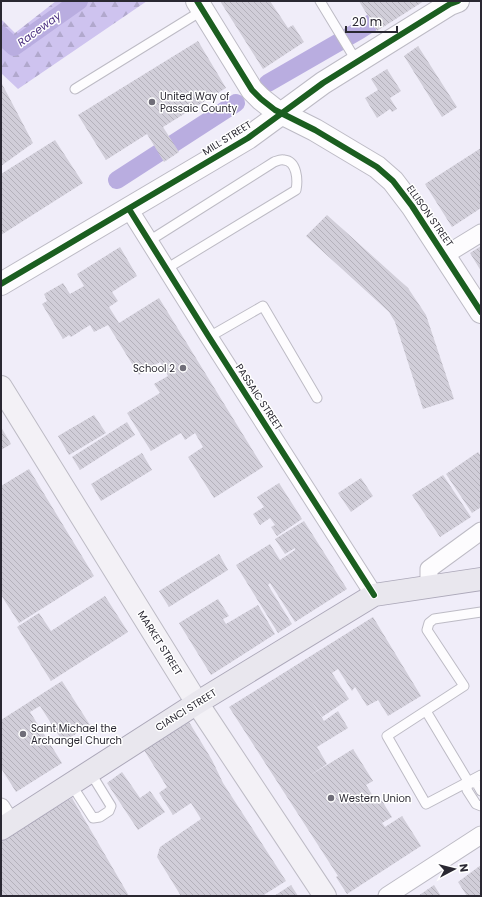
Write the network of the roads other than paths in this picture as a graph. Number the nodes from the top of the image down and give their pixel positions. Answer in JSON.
{"nodes":[{"id":1,"x":320,"y":1,"type":"edge"},
{"id":2,"x":458,"y":1,"type":"edge"},
{"id":3,"x":200,"y":6,"type":"edge"},
{"id":4,"x":357,"y":62,"type":"junction"},
{"id":5,"x":75,"y":89,"type":"dead end"},
{"id":6,"x":281,"y":113,"type":"junction"},
{"id":7,"x":129,"y":209,"type":"junction"},
{"id":8,"x":481,"y":232,"type":"edge"},
{"id":9,"x":149,"y":241,"type":"junction"},
{"id":10,"x":445,"y":255,"type":"junction"},
{"id":11,"x":166,"y":269,"type":"junction"},
{"id":12,"x":1,"y":284,"type":"edge"},
{"id":13,"x":481,"y":312,"type":"edge"},
{"id":14,"x":209,"y":337,"type":"junction"},
{"id":15,"x":1,"y":387,"type":"edge"},
{"id":16,"x":317,"y":398,"type":"dead end"},
{"id":17,"x":481,"y":531,"type":"edge"},
{"id":18,"x":481,"y":579,"type":"edge"},
{"id":19,"x":429,"y":587,"type":"junction"},
{"id":20,"x":374,"y":595,"type":"junction"},
{"id":21,"x":481,"y":612,"type":"edge"},
{"id":22,"x":197,"y":703,"type":"junction"},
{"id":23,"x":426,"y":711,"type":"junction"},
{"id":24,"x":90,"y":772,"type":"junction"},
{"id":25,"x":481,"y":775,"type":"edge"},
{"id":26,"x":468,"y":781,"type":"junction"},
{"id":27,"x":71,"y":784,"type":"junction"},
{"id":28,"x":481,"y":791,"type":"edge"},
{"id":29,"x":481,"y":806,"type":"edge"},
{"id":30,"x":4,"y":820,"type":"edge"},
{"id":31,"x":481,"y":835,"type":"edge"},
{"id":32,"x":325,"y":896,"type":"edge"},
{"id":33,"x":387,"y":896,"type":"edge"}],
"edges":[{"from":1,"to":4,"type":"lane"},
{"from":2,"to":4,"type":"street","name":"MILL STREET"},
{"from":3,"to":5,"type":"lane"},
{"from":3,"to":6,"type":"street","name":"ELLISON STREET"},
{"from":4,"to":6,"type":"street","name":"MILL STREET"},
{"from":6,"to":7,"type":"street","name":"MILL STREET"},
{"from":6,"to":10,"type":"street","name":"ELLISON STREET"},
{"from":7,"to":9,"type":"street","name":"PASSAIC STREET"},
{"from":7,"to":12,"type":"street","name":"MILL STREET"},
{"from":8,"to":10,"type":"street"},
{"from":9,"to":11,"type":"street","name":"PASSAIC STREET"},
{"from":9,"to":11,"type":"lane"},
{"from":10,"to":13,"type":"street","name":"ELLISON STREET"},
{"from":11,"to":14,"type":"street","name":"PASSAIC STREET"},
{"from":14,"to":16,"type":"lane"},
{"from":14,"to":20,"type":"street","name":"PASSAIC STREET"},
{"from":15,"to":22,"type":"main road","name":"MARKET STREET"},
{"from":17,"to":19,"type":"street"},
{"from":18,"to":19,"type":"main road"},
{"from":19,"to":20,"type":"main road"},
{"from":20,"to":22,"type":"main road","name":"CIANCI STREET"},
{"from":21,"to":23,"type":"lane"},
{"from":22,"to":24,"type":"main road","name":"CIANCI STREET"},
{"from":22,"to":32,"type":"main road","name":"MARKET STREET"},
{"from":23,"to":26,"type":"lane"},
{"from":23,"to":26,"type":"lane"},
{"from":24,"to":27,"type":"main road","name":"CIANCI STREET"},
{"from":24,"to":27,"type":"lane"},
{"from":25,"to":26,"type":"lane"},
{"from":26,"to":28,"type":"lane"},
{"from":26,"to":29,"type":"lane"},
{"from":27,"to":30,"type":"main road","name":"CIANCI STREET"},
{"from":31,"to":33,"type":"street"}]}
